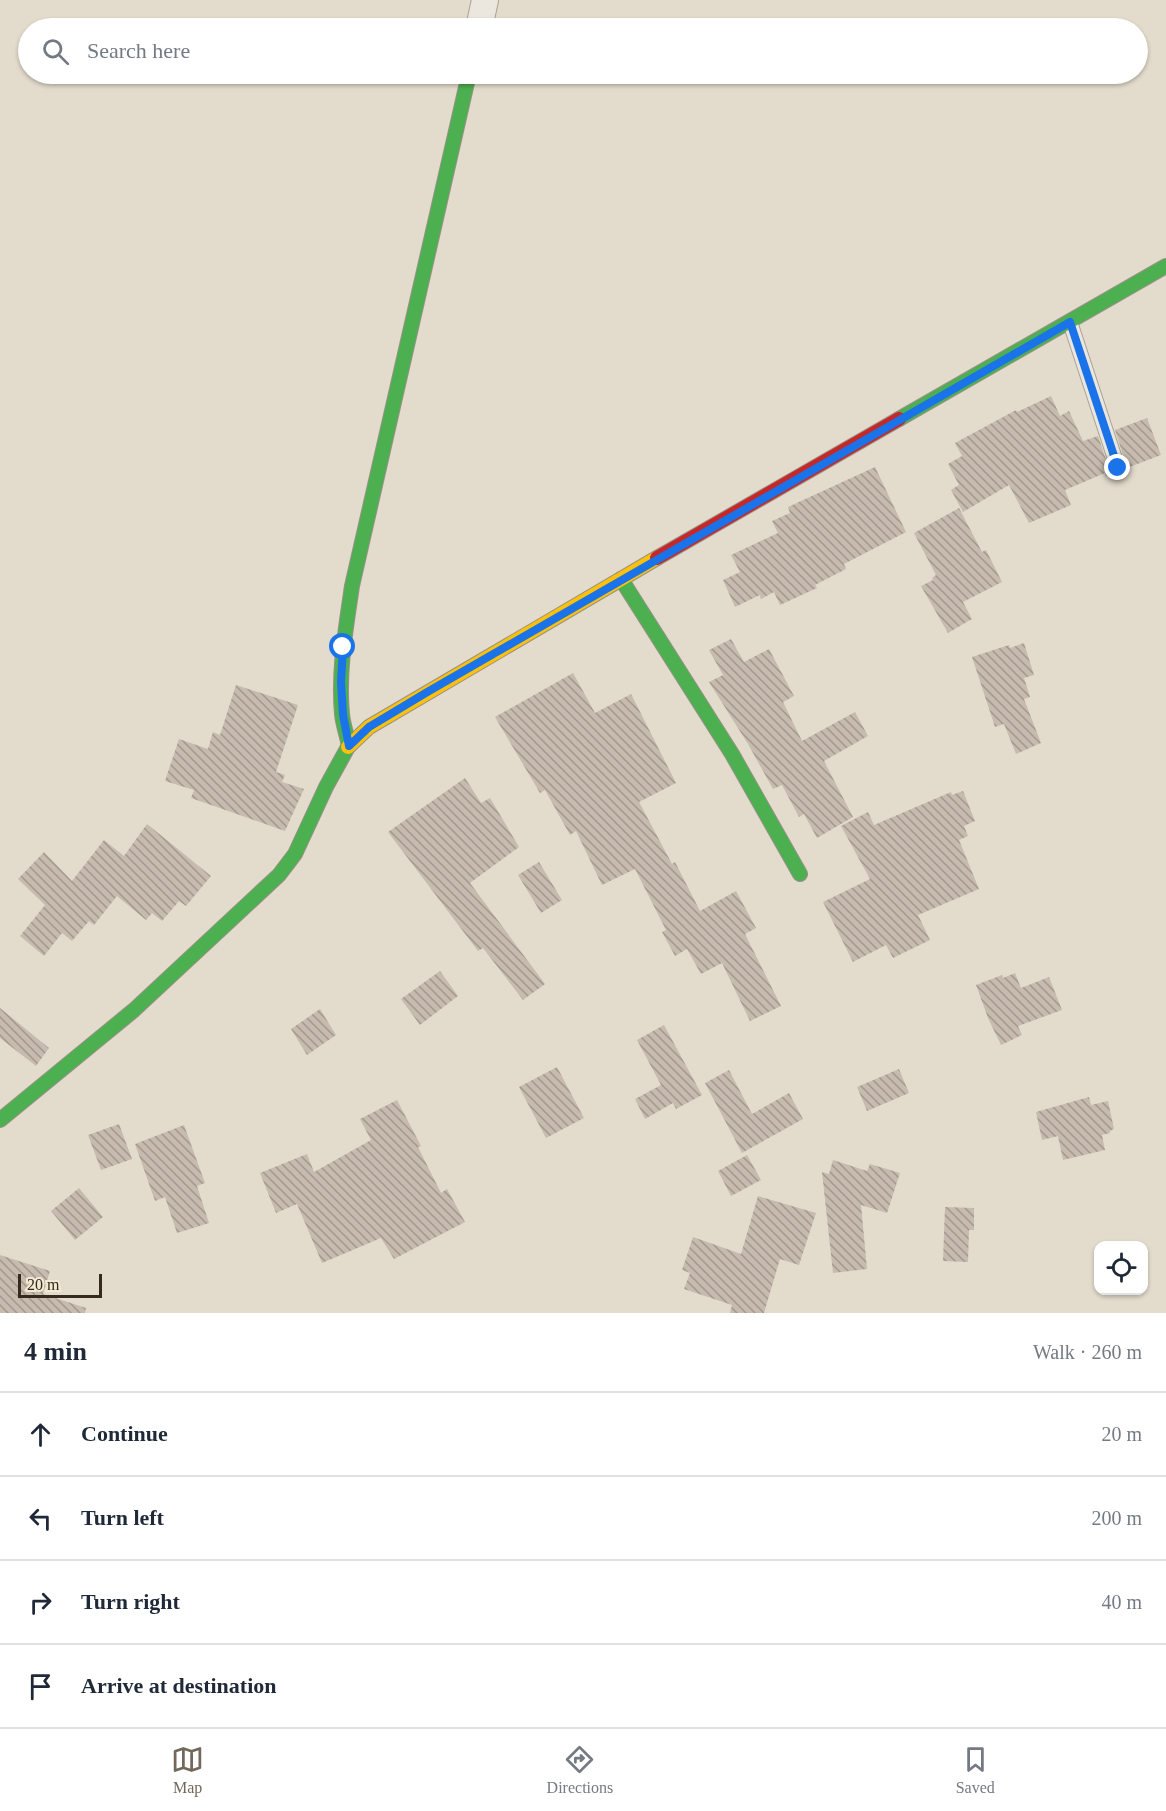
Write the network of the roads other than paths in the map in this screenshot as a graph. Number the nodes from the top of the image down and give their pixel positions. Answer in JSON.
{"nodes":[{"id":1,"x":485,"y":0,"type":"edge"},
{"id":2,"x":481,"y":18,"type":"edge"},
{"id":3,"x":468,"y":84,"type":"edge"},
{"id":4,"x":1166,"y":266,"type":"edge"},
{"id":5,"x":1070,"y":322,"type":"junction"},
{"id":6,"x":1118,"y":468,"type":"dead end"},
{"id":7,"x":621,"y":579,"type":"junction"},
{"id":8,"x":349,"y":746,"type":"junction"},
{"id":9,"x":800,"y":874,"type":"dead end"},
{"id":10,"x":0,"y":1120,"type":"edge"}],
"edges":[{"from":1,"to":2,"type":"street"},
{"from":3,"to":8,"type":"street"},
{"from":4,"to":5,"type":"street"},
{"from":5,"to":6,"type":"lane"},
{"from":5,"to":7,"type":"street"},
{"from":7,"to":8,"type":"street"},
{"from":7,"to":9,"type":"street"},
{"from":8,"to":10,"type":"street"}]}
